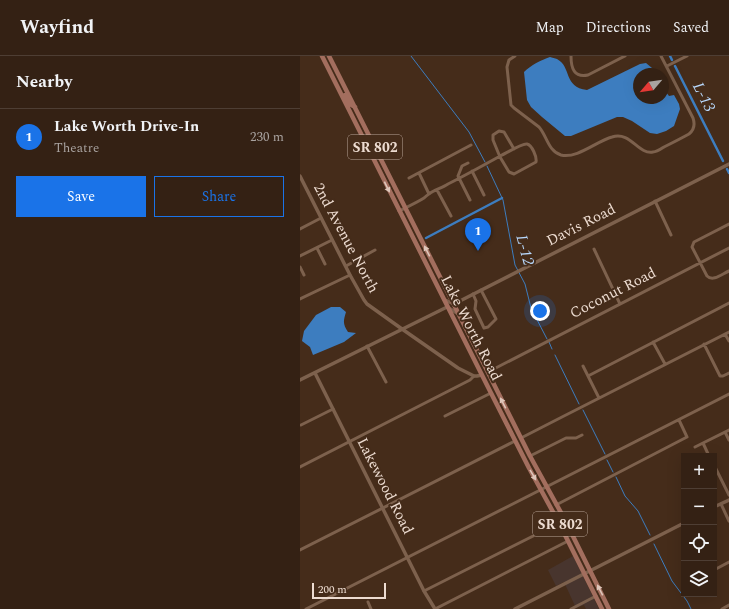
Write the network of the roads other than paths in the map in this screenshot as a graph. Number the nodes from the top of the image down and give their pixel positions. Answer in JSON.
{"nodes":[{"id":1,"x":322,"y":56,"type":"edge"},
{"id":2,"x":329,"y":56,"type":"edge"},
{"id":3,"x":515,"y":56,"type":"edge"},
{"id":4,"x":571,"y":56,"type":"edge"},
{"id":5,"x":625,"y":56,"type":"edge"},
{"id":6,"x":661,"y":56,"type":"edge"},
{"id":7,"x":687,"y":56,"type":"edge"},
{"id":8,"x":667,"y":66,"type":"junction"},
{"id":9,"x":340,"y":92,"type":"junction"},
{"id":10,"x":355,"y":107,"type":"junction"},
{"id":11,"x":348,"y":108,"type":"junction"},
{"id":12,"x":361,"y":120,"type":"junction"},
{"id":13,"x":471,"y":146,"type":"dead end"},
{"id":14,"x":514,"y":149,"type":"junction"},
{"id":15,"x":370,"y":152,"type":"junction"},
{"id":16,"x":500,"y":157,"type":"junction"},
{"id":17,"x":468,"y":163,"type":"dead end"},
{"id":18,"x":729,"y":164,"type":"edge"},
{"id":19,"x":385,"y":167,"type":"junction"},
{"id":20,"x":472,"y":171,"type":"junction"},
{"id":21,"x":419,"y":173,"type":"junction"},
{"id":22,"x":300,"y":176,"type":"edge"},
{"id":23,"x":409,"y":178,"type":"dead end"},
{"id":24,"x":459,"y":178,"type":"junction"},
{"id":25,"x":301,"y":181,"type":"edge"},
{"id":26,"x":437,"y":190,"type":"junction"},
{"id":27,"x":429,"y":194,"type":"junction"},
{"id":28,"x":484,"y":195,"type":"dead end"},
{"id":29,"x":470,"y":200,"type":"dead end"},
{"id":30,"x":655,"y":201,"type":"junction"},
{"id":31,"x":405,"y":208,"type":"junction"},
{"id":32,"x":399,"y":211,"type":"junction"},
{"id":33,"x":451,"y":216,"type":"dead end"},
{"id":34,"x":321,"y":218,"type":"junction"},
{"id":35,"x":729,"y":224,"type":"edge"},
{"id":36,"x":300,"y":229,"type":"edge"},
{"id":37,"x":671,"y":235,"type":"dead end"},
{"id":38,"x":332,"y":240,"type":"junction"},
{"id":39,"x":317,"y":248,"type":"junction"},
{"id":40,"x":729,"y":248,"type":"edge"},
{"id":41,"x":594,"y":249,"type":"dead end"},
{"id":42,"x":375,"y":250,"type":"dead end"},
{"id":43,"x":300,"y":256,"type":"edge"},
{"id":44,"x":700,"y":262,"type":"junction"},
{"id":45,"x":325,"y":264,"type":"dead end"},
{"id":46,"x":346,"y":266,"type":"junction"},
{"id":47,"x":300,"y":267,"type":"edge"},
{"id":48,"x":729,"y":271,"type":"edge"},
{"id":49,"x":304,"y":275,"type":"dead end"},
{"id":50,"x":350,"y":275,"type":"junction"},
{"id":51,"x":481,"y":290,"type":"junction"},
{"id":52,"x":473,"y":294,"type":"junction"},
{"id":53,"x":300,"y":299,"type":"edge"},
{"id":54,"x":444,"y":300,"type":"junction"},
{"id":55,"x":729,"y":303,"type":"edge"},
{"id":56,"x":454,"y":304,"type":"junction"},
{"id":57,"x":620,"y":304,"type":"junction"},
{"id":58,"x":447,"y":307,"type":"junction"},
{"id":59,"x":458,"y":313,"type":"junction"},
{"id":60,"x":402,"y":329,"type":"junction"},
{"id":61,"x":727,"y":333,"type":"edge"},
{"id":62,"x":729,"y":341,"type":"edge"},
{"id":63,"x":653,"y":342,"type":"junction"},
{"id":64,"x":704,"y":344,"type":"junction"},
{"id":65,"x":367,"y":346,"type":"junction"},
{"id":66,"x":472,"y":357,"type":"junction"},
{"id":67,"x":665,"y":364,"type":"junction"},
{"id":68,"x":583,"y":366,"type":"dead end"},
{"id":69,"x":488,"y":372,"type":"junction"},
{"id":70,"x":315,"y":373,"type":"junction"},
{"id":71,"x":729,"y":373,"type":"edge"},
{"id":72,"x":482,"y":375,"type":"junction"},
{"id":73,"x":474,"y":376,"type":"junction"},
{"id":74,"x":588,"y":376,"type":"junction"},
{"id":75,"x":300,"y":380,"type":"edge"},
{"id":76,"x":386,"y":382,"type":"dead end"},
{"id":77,"x":496,"y":388,"type":"junction"},
{"id":78,"x":490,"y":393,"type":"junction"},
{"id":79,"x":729,"y":394,"type":"edge"},
{"id":80,"x":600,"y":398,"type":"junction"},
{"id":81,"x":333,"y":409,"type":"junction"},
{"id":82,"x":445,"y":416,"type":"dead end"},
{"id":83,"x":679,"y":420,"type":"junction"},
{"id":84,"x":506,"y":423,"type":"junction"},
{"id":85,"x":301,"y":424,"type":"dead end"},
{"id":86,"x":729,"y":430,"type":"edge"},
{"id":87,"x":725,"y":432,"type":"junction"},
{"id":88,"x":582,"y":435,"type":"dead end"},
{"id":89,"x":521,"y":438,"type":"junction"},
{"id":90,"x":729,"y":440,"type":"edge"},
{"id":91,"x":515,"y":441,"type":"junction"},
{"id":92,"x":350,"y":442,"type":"junction"},
{"id":93,"x":703,"y":443,"type":"junction"},
{"id":94,"x":695,"y":447,"type":"dead end"},
{"id":95,"x":708,"y":453,"type":"edge"},
{"id":96,"x":530,"y":456,"type":"junction"},
{"id":97,"x":300,"y":467,"type":"edge"},
{"id":98,"x":717,"y":471,"type":"edge"},
{"id":99,"x":547,"y":488,"type":"junction"},
{"id":100,"x":542,"y":490,"type":"junction"},
{"id":101,"x":729,"y":495,"type":"edge"},
{"id":102,"x":729,"y":500,"type":"edge"},
{"id":103,"x":721,"y":504,"type":"junction"},
{"id":104,"x":556,"y":505,"type":"junction"},
{"id":105,"x":717,"y":506,"type":"edge"},
{"id":106,"x":383,"y":508,"type":"junction"},
{"id":107,"x":729,"y":521,"type":"edge"},
{"id":108,"x":559,"y":523,"type":"junction"},
{"id":109,"x":681,"y":525,"type":"edge"},
{"id":110,"x":568,"y":541,"type":"junction"},
{"id":111,"x":300,"y":550,"type":"edge"},
{"id":112,"x":408,"y":558,"type":"junction"},
{"id":113,"x":729,"y":562,"type":"edge"},
{"id":114,"x":717,"y":568,"type":"edge"},
{"id":115,"x":590,"y":571,"type":"junction"},
{"id":116,"x":584,"y":574,"type":"junction"},
{"id":117,"x":424,"y":591,"type":"junction"},
{"id":118,"x":596,"y":596,"type":"junction"},
{"id":119,"x":368,"y":602,"type":"dead end"},
{"id":120,"x":729,"y":605,"type":"edge"},
{"id":121,"x":306,"y":609,"type":"edge"},
{"id":122,"x":371,"y":609,"type":"edge"},
{"id":123,"x":435,"y":609,"type":"edge"},
{"id":124,"x":515,"y":609,"type":"edge"},
{"id":125,"x":571,"y":609,"type":"edge"},
{"id":126,"x":602,"y":609,"type":"edge"},
{"id":127,"x":609,"y":609,"type":"edge"},
{"id":128,"x":722,"y":609,"type":"edge"}],
"edges":[{"from":1,"to":9,"type":"main road","name":"Lake Worth Road","number":"SR 802"},
{"from":2,"to":10,"type":"main road","name":"Lake Worth Road","number":"SR 802"},
{"from":3,"to":8,"type":"street"},
{"from":4,"to":5,"type":"street"},
{"from":6,"to":8,"type":"street"},
{"from":7,"to":8,"type":"street"},
{"from":9,"to":10,"type":"main road"},
{"from":9,"to":11,"type":"main road","name":"Lake Worth Road","number":"SR 802"},
{"from":10,"to":12,"type":"main road","name":"Lake Worth Road","number":"SR 802"},
{"from":11,"to":12,"type":"main road"},
{"from":11,"to":15,"type":"main road","name":"Lake Worth Road","number":"SR 802"},
{"from":12,"to":19,"type":"main road","name":"Lake Worth Road","number":"SR 802"},
{"from":13,"to":21,"type":"street"},
{"from":14,"to":16,"type":"street"},
{"from":14,"to":16,"type":"street"},
{"from":14,"to":16,"type":"street"},
{"from":15,"to":19,"type":"main road"},
{"from":15,"to":32,"type":"main road","name":"Lake Worth Road","number":"SR 802","one_way":true},
{"from":16,"to":20,"type":"street"},
{"from":17,"to":24,"type":"street"},
{"from":18,"to":30,"type":"street","name":"Davis Road"},
{"from":19,"to":31,"type":"main road","name":"Lake Worth Road","number":"SR 802"},
{"from":20,"to":24,"type":"street"},
{"from":20,"to":28,"type":"street"},
{"from":21,"to":23,"type":"street"},
{"from":21,"to":27,"type":"street"},
{"from":22,"to":25,"type":"street","name":"2nd Avenue North"},
{"from":24,"to":26,"type":"street"},
{"from":24,"to":29,"type":"street"},
{"from":25,"to":34,"type":"street","name":"2nd Avenue North"},
{"from":26,"to":27,"type":"street"},
{"from":26,"to":33,"type":"street"},
{"from":27,"to":31,"type":"street"},
{"from":30,"to":37,"type":"street"},
{"from":30,"to":51,"type":"street","name":"Davis Road"},
{"from":31,"to":32,"type":"street"},
{"from":56,"to":31,"type":"main road","name":"Lake Worth Road","number":"SR 802","one_way":true},
{"from":32,"to":54,"type":"main road","name":"Lake Worth Road","number":"SR 802"},
{"from":34,"to":36,"type":"street"},
{"from":34,"to":38,"type":"street","name":"2nd Avenue North"},
{"from":35,"to":44,"type":"street"},
{"from":38,"to":39,"type":"street"},
{"from":38,"to":46,"type":"street","name":"2nd Avenue North"},
{"from":39,"to":43,"type":"street"},
{"from":39,"to":45,"type":"street"},
{"from":40,"to":44,"type":"street","name":"Coconut Road"},
{"from":41,"to":57,"type":"street"},
{"from":42,"to":46,"type":"street"},
{"from":44,"to":48,"type":"street"},
{"from":44,"to":57,"type":"street","name":"Coconut Road"},
{"from":46,"to":50,"type":"street","name":"2nd Avenue North"},
{"from":47,"to":49,"type":"street"},
{"from":50,"to":53,"type":"street"},
{"from":50,"to":60,"type":"street","name":"2nd Avenue North"},
{"from":51,"to":52,"type":"street","name":"Davis Road"},
{"from":51,"to":52,"type":"street"},
{"from":52,"to":56,"type":"street","name":"Davis Road"},
{"from":54,"to":56,"type":"street"},
{"from":54,"to":58,"type":"main road","name":"Lake Worth Road","number":"SR 802"},
{"from":55,"to":63,"type":"street"},
{"from":56,"to":59,"type":"main road","name":"Lake Worth Road","number":"SR 802"},
{"from":57,"to":69,"type":"street","name":"Coconut Road"},
{"from":58,"to":59,"type":"street"},
{"from":58,"to":60,"type":"street"},
{"from":58,"to":66,"type":"main road","name":"Lake Worth Road","number":"SR 802"},
{"from":59,"to":69,"type":"main road","name":"Lake Worth Road","number":"SR 802"},
{"from":60,"to":65,"type":"street"},
{"from":60,"to":73,"type":"street","name":"2nd Avenue North"},
{"from":61,"to":62,"type":"street"},
{"from":61,"to":64,"type":"street"},
{"from":63,"to":67,"type":"street"},
{"from":63,"to":74,"type":"street"},
{"from":64,"to":67,"type":"street"},
{"from":64,"to":71,"type":"street"},
{"from":65,"to":70,"type":"street"},
{"from":65,"to":76,"type":"street"},
{"from":66,"to":69,"type":"main road"},
{"from":66,"to":72,"type":"main road","name":"Lake Worth Road","number":"SR 802"},
{"from":67,"to":80,"type":"street"},
{"from":68,"to":74,"type":"street"},
{"from":69,"to":77,"type":"main road","name":"Lake Worth Road","number":"SR 802"},
{"from":70,"to":75,"type":"street"},
{"from":70,"to":81,"type":"street","name":"Lakewood Road"},
{"from":72,"to":73,"type":"street"},
{"from":72,"to":77,"type":"main road"},
{"from":72,"to":78,"type":"main road","name":"Lake Worth Road","number":"SR 802"},
{"from":73,"to":92,"type":"street"},
{"from":74,"to":80,"type":"street"},
{"from":89,"to":77,"type":"main road","name":"Lake Worth Road","number":"SR 802","one_way":true},
{"from":78,"to":82,"type":"street"},
{"from":78,"to":84,"type":"main road","name":"Lake Worth Road","number":"SR 802"},
{"from":79,"to":83,"type":"street"},
{"from":80,"to":89,"type":"street"},
{"from":81,"to":85,"type":"street"},
{"from":81,"to":92,"type":"street","name":"Lakewood Road"},
{"from":83,"to":99,"type":"street"},
{"from":83,"to":104,"type":"street"},
{"from":84,"to":89,"type":"main road"},
{"from":84,"to":91,"type":"main road","name":"Lake Worth Road","number":"SR 802"},
{"from":86,"to":87,"type":"street"},
{"from":87,"to":90,"type":"street"},
{"from":87,"to":93,"type":"street"},
{"from":88,"to":96,"type":"street"},
{"from":89,"to":96,"type":"main road","name":"Lake Worth Road","number":"SR 802"},
{"from":91,"to":96,"type":"main road"},
{"from":91,"to":100,"type":"main road","name":"Lake Worth Road","number":"SR 802","one_way":true},
{"from":91,"to":106,"type":"street"},
{"from":92,"to":97,"type":"street"},
{"from":92,"to":106,"type":"street","name":"Lakewood Road"},
{"from":93,"to":94,"type":"street"},
{"from":93,"to":95,"type":"street"},
{"from":96,"to":99,"type":"main road","name":"Lake Worth Road","number":"SR 802"},
{"from":98,"to":101,"type":"street"},
{"from":99,"to":100,"type":"street"},
{"from":99,"to":104,"type":"main road","name":"Lake Worth Road","number":"SR 802"},
{"from":100,"to":108,"type":"main road","name":"Lake Worth Road","number":"SR 802"},
{"from":100,"to":112,"type":"street"},
{"from":102,"to":103,"type":"street"},
{"from":103,"to":105,"type":"street"},
{"from":103,"to":107,"type":"street"},
{"from":104,"to":115,"type":"main road","name":"Lake Worth Road","number":"SR 802"},
{"from":106,"to":111,"type":"street"},
{"from":106,"to":112,"type":"street","name":"Lakewood Road"},
{"from":108,"to":110,"type":"main road","name":"Lake Worth Road","number":"SR 802"},
{"from":108,"to":117,"type":"street"},
{"from":109,"to":115,"type":"street"},
{"from":110,"to":116,"type":"main road","name":"Lake Worth Road","number":"SR 802"},
{"from":110,"to":123,"type":"street"},
{"from":112,"to":117,"type":"street","name":"Lakewood Road"},
{"from":112,"to":121,"type":"street"},
{"from":113,"to":114,"type":"street"},
{"from":115,"to":116,"type":"street"},
{"from":127,"to":115,"type":"main road","name":"Lake Worth Road","number":"SR 802","one_way":true},
{"from":116,"to":118,"type":"main road","name":"Lake Worth Road","number":"SR 802"},
{"from":116,"to":124,"type":"street"},
{"from":117,"to":123,"type":"street","name":"Lakewood Road"},
{"from":118,"to":125,"type":"street"},
{"from":118,"to":126,"type":"main road","name":"Lake Worth Road","number":"SR 802"},
{"from":119,"to":122,"type":"street"},
{"from":120,"to":128,"type":"street"}]}
